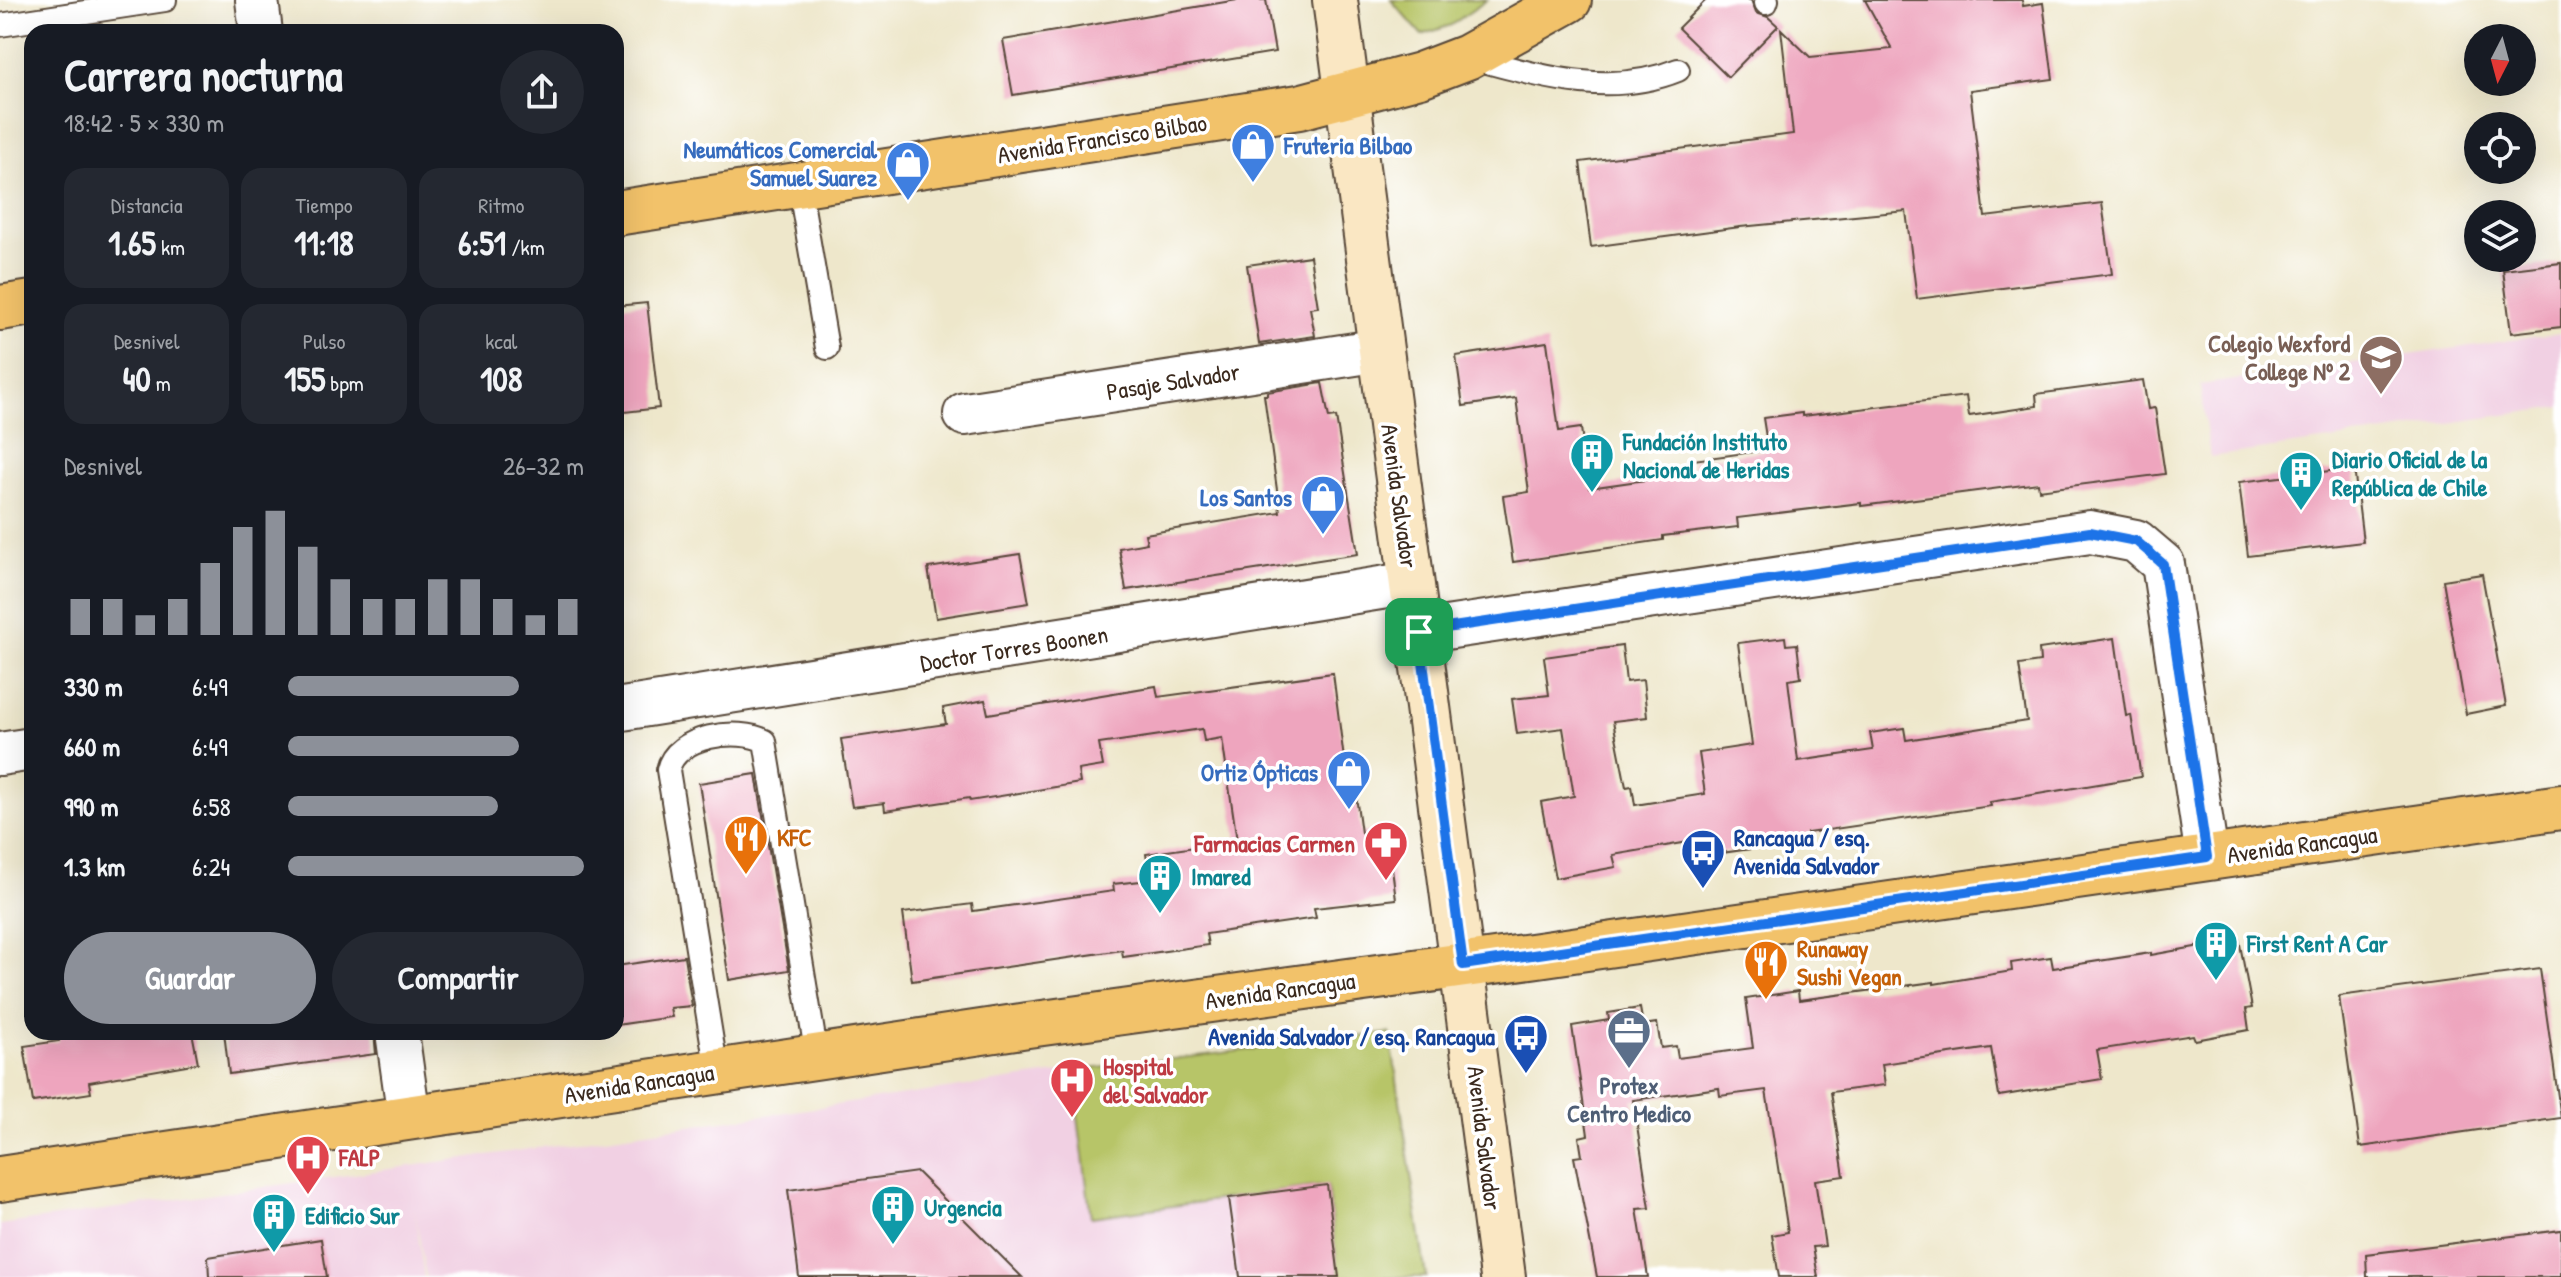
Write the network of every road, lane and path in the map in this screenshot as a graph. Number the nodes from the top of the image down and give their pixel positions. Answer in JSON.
{"nodes":[{"id":1,"x":165,"y":0,"type":"edge"},
{"id":2,"x":257,"y":0,"type":"edge"},
{"id":3,"x":1335,"y":0,"type":"edge"},
{"id":4,"x":1569,"y":0,"type":"edge"},
{"id":5,"x":260,"y":24,"type":"edge"},
{"id":6,"x":0,"y":25,"type":"edge"},
{"id":7,"x":1467,"y":57,"type":"junction"},
{"id":8,"x":1678,"y":70,"type":"dead end"},
{"id":9,"x":1347,"y":96,"type":"junction"},
{"id":10,"x":799,"y":184,"type":"junction"},
{"id":11,"x":624,"y":212,"type":"edge"},
{"id":12,"x":24,"y":304,"type":"edge"},
{"id":13,"x":0,"y":308,"type":"edge"},
{"id":14,"x":827,"y":348,"type":"dead end"},
{"id":15,"x":1381,"y":350,"type":"junction"},
{"id":16,"x":965,"y":414,"type":"dead end"},
{"id":17,"x":1412,"y":583,"type":"junction"},
{"id":18,"x":1419,"y":632,"type":"junction"},
{"id":19,"x":624,"y":709,"type":"edge"},
{"id":20,"x":24,"y":750,"type":"edge"},
{"id":21,"x":0,"y":754,"type":"edge"},
{"id":22,"x":2561,"y":807,"type":"edge"},
{"id":23,"x":2207,"y":857,"type":"junction"},
{"id":24,"x":1463,"y":965,"type":"junction"},
{"id":25,"x":398,"y":1040,"type":"edge"},
{"id":26,"x":817,"y":1057,"type":"junction"},
{"id":27,"x":717,"y":1072,"type":"junction"},
{"id":28,"x":409,"y":1118,"type":"junction"},
{"id":29,"x":0,"y":1179,"type":"edge"},
{"id":30,"x":1503,"y":1277,"type":"edge"}],
"edges":[{"from":1,"to":6,"type":"lane"},
{"from":2,"to":5,"type":"street"},
{"from":3,"to":9,"type":"main road","name":"Avenida Salvador"},
{"from":4,"to":7,"type":"main road","name":"Avenida Francisco Bilbao"},
{"from":7,"to":8,"type":"lane"},
{"from":7,"to":9,"type":"main road","name":"Avenida Francisco Bilbao"},
{"from":9,"to":10,"type":"main road","name":"Avenida Francisco Bilbao"},
{"from":9,"to":15,"type":"main road","name":"Avenida Salvador"},
{"from":10,"to":11,"type":"main road","name":"Avenida Francisco Bilbao"},
{"from":10,"to":14,"type":"lane"},
{"from":12,"to":13,"type":"main road"},
{"from":15,"to":16,"type":"street","name":"Pasaje Salvador"},
{"from":15,"to":17,"type":"main road","name":"Avenida Salvador"},
{"from":17,"to":18,"type":"main road","name":"Avenida Salvador"},
{"from":17,"to":19,"type":"street","name":"Doctor Torres Boonen"},
{"from":18,"to":23,"type":"street"},
{"from":18,"to":24,"type":"main road","name":"Avenida Salvador"},
{"from":20,"to":21,"type":"street"},
{"from":22,"to":23,"type":"main road","name":"Avenida Rancagua"},
{"from":23,"to":24,"type":"main road","name":"Avenida Rancagua"},
{"from":24,"to":26,"type":"main road","name":"Avenida Rancagua"},
{"from":24,"to":30,"type":"main road","name":"Avenida Salvador"},
{"from":25,"to":28,"type":"street"},
{"from":26,"to":27,"type":"main road","name":"Avenida Rancagua"},
{"from":26,"to":27,"type":"lane"},
{"from":27,"to":28,"type":"main road","name":"Avenida Rancagua"},
{"from":28,"to":29,"type":"main road","name":"Avenida Rancagua"}]}
